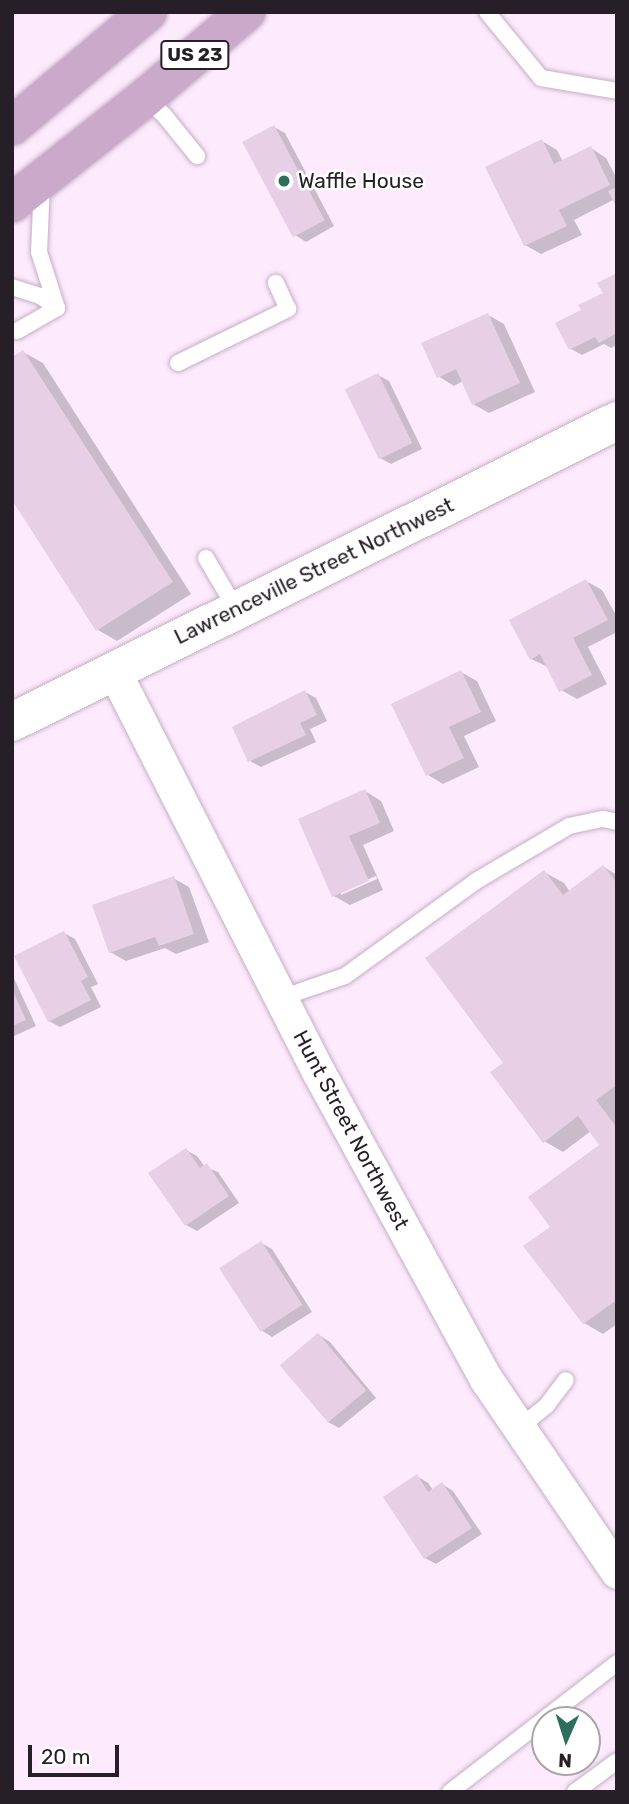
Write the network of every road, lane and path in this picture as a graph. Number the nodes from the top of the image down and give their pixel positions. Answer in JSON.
{"nodes":[{"id":1,"x":148,"y":12,"type":"edge"},
{"id":2,"x":246,"y":12,"type":"edge"},
{"id":3,"x":487,"y":12,"type":"edge"},
{"id":4,"x":617,"y":91,"type":"edge"},
{"id":5,"x":145,"y":98,"type":"junction"},
{"id":6,"x":12,"y":126,"type":"edge"},
{"id":7,"x":197,"y":156,"type":"dead end"},
{"id":8,"x":42,"y":179,"type":"junction"},
{"id":9,"x":12,"y":203,"type":"edge"},
{"id":10,"x":276,"y":284,"type":"dead end"},
{"id":11,"x":12,"y":287,"type":"edge"},
{"id":12,"x":57,"y":308,"type":"junction"},
{"id":13,"x":17,"y":331,"type":"dead end"},
{"id":14,"x":178,"y":363,"type":"dead end"},
{"id":15,"x":617,"y":421,"type":"edge"},
{"id":16,"x":206,"y":558,"type":"dead end"},
{"id":17,"x":236,"y":608,"type":"junction"},
{"id":18,"x":114,"y":671,"type":"junction"},
{"id":19,"x":12,"y":722,"type":"edge"},
{"id":20,"x":617,"y":822,"type":"edge"},
{"id":21,"x":281,"y":998,"type":"junction"},
{"id":22,"x":566,"y":1380,"type":"dead end"},
{"id":23,"x":519,"y":1428,"type":"junction"},
{"id":24,"x":616,"y":1570,"type":"edge"},
{"id":25,"x":617,"y":1663,"type":"edge"},
{"id":26,"x":617,"y":1761,"type":"edge"},
{"id":27,"x":450,"y":1792,"type":"edge"},
{"id":28,"x":575,"y":1792,"type":"edge"}],
"edges":[{"from":1,"to":6,"type":"main road","number":"US 23"},
{"from":2,"to":5,"type":"main road","number":"US 23"},
{"from":3,"to":4,"type":"lane"},
{"from":5,"to":7,"type":"lane"},
{"from":5,"to":8,"type":"main road","number":"US 23"},
{"from":8,"to":9,"type":"main road","number":"US 23"},
{"from":8,"to":12,"type":"lane"},
{"from":10,"to":14,"type":"lane"},
{"from":11,"to":12,"type":"lane"},
{"from":12,"to":13,"type":"lane"},
{"from":15,"to":17,"type":"street","name":"Lawrenceville Street Northwest"},
{"from":16,"to":17,"type":"lane"},
{"from":17,"to":18,"type":"street","name":"Lawrenceville Street Northwest"},
{"from":18,"to":19,"type":"street","name":"Lawrenceville Street Northwest"},
{"from":18,"to":21,"type":"street","name":"Hunt Street Northwest"},
{"from":20,"to":21,"type":"lane"},
{"from":21,"to":23,"type":"street","name":"Hunt Street Northwest"},
{"from":22,"to":23,"type":"lane"},
{"from":23,"to":24,"type":"street","name":"Hunt Street Northwest"},
{"from":25,"to":27,"type":"lane"},
{"from":26,"to":28,"type":"lane"}]}
